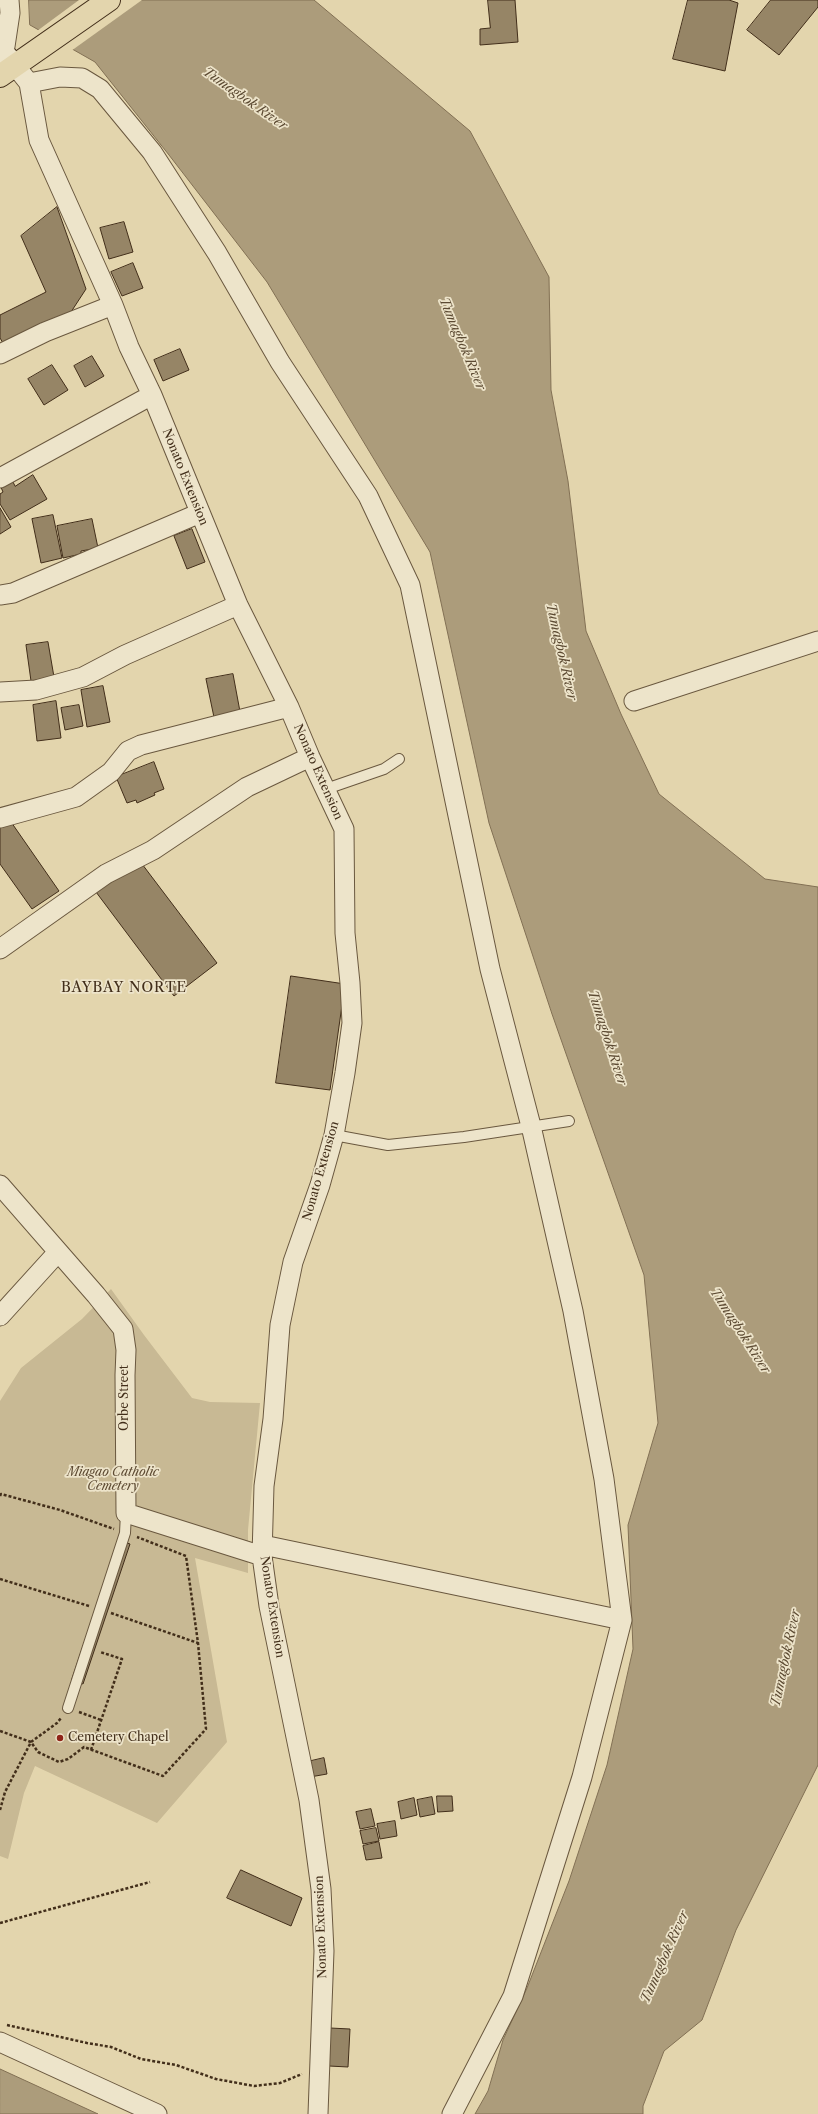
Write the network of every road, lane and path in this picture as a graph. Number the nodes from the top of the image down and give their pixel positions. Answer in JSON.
{"nodes":[{"id":1,"x":9,"y":0,"type":"edge"},
{"id":2,"x":109,"y":0,"type":"edge"},
{"id":3,"x":5,"y":61,"type":"edge"},
{"id":4,"x":29,"y":83,"type":"junction"},
{"id":5,"x":113,"y":305,"type":"junction"},
{"id":6,"x":0,"y":354,"type":"edge"},
{"id":7,"x":152,"y":395,"type":"junction"},
{"id":8,"x":0,"y":478,"type":"edge"},
{"id":9,"x":200,"y":513,"type":"junction"},
{"id":10,"x":0,"y":595,"type":"edge"},
{"id":11,"x":238,"y":604,"type":"junction"},
{"id":12,"x":818,"y":641,"type":"edge"},
{"id":13,"x":0,"y":692,"type":"edge"},
{"id":14,"x":634,"y":700,"type":"dead end"},
{"id":15,"x":289,"y":707,"type":"junction"},
{"id":16,"x":310,"y":757,"type":"junction"},
{"id":17,"x":399,"y":759,"type":"dead end"},
{"id":18,"x":326,"y":789,"type":"junction"},
{"id":19,"x":0,"y":818,"type":"edge"},
{"id":20,"x":0,"y":949,"type":"edge"},
{"id":21,"x":569,"y":1121,"type":"dead end"},
{"id":22,"x":531,"y":1126,"type":"junction"},
{"id":23,"x":334,"y":1135,"type":"junction"},
{"id":24,"x":0,"y":1185,"type":"edge"},
{"id":25,"x":58,"y":1252,"type":"junction"},
{"id":26,"x":0,"y":1316,"type":"edge"},
{"id":27,"x":0,"y":1496,"type":"edge"},
{"id":28,"x":126,"y":1514,"type":"junction"},
{"id":29,"x":125,"y":1533,"type":"junction"},
{"id":30,"x":263,"y":1550,"type":"junction"},
{"id":31,"x":622,"y":1620,"type":"junction"},
{"id":32,"x":88,"y":1648,"type":"junction"},
{"id":33,"x":68,"y":1708,"type":"junction"},
{"id":34,"x":101,"y":1720,"type":"junction"},
{"id":35,"x":0,"y":1731,"type":"edge"},
{"id":36,"x":32,"y":1742,"type":"junction"},
{"id":37,"x":91,"y":1750,"type":"junction"},
{"id":38,"x":0,"y":1810,"type":"edge"},
{"id":39,"x":150,"y":1882,"type":"dead end"},
{"id":40,"x":0,"y":1922,"type":"edge"},
{"id":41,"x":2,"y":2024,"type":"dead end"},
{"id":42,"x":0,"y":2042,"type":"edge"},
{"id":43,"x":321,"y":2053,"type":"junction"},
{"id":44,"x":158,"y":2114,"type":"edge"},
{"id":45,"x":318,"y":2114,"type":"edge"},
{"id":46,"x":452,"y":2114,"type":"edge"}],
"edges":[{"from":1,"to":3,"type":"street"},
{"from":2,"to":3,"type":"main road"},
{"from":3,"to":4,"type":"street","name":"Nonato Extension"},
{"from":4,"to":5,"type":"street","name":"Nonato Extension"},
{"from":4,"to":22,"type":"street"},
{"from":5,"to":6,"type":"street"},
{"from":5,"to":7,"type":"street","name":"Nonato Extension"},
{"from":7,"to":8,"type":"street"},
{"from":7,"to":9,"type":"street","name":"Nonato Extension"},
{"from":9,"to":10,"type":"street"},
{"from":9,"to":11,"type":"street","name":"Nonato Extension"},
{"from":11,"to":13,"type":"street"},
{"from":11,"to":15,"type":"street","name":"Nonato Extension"},
{"from":12,"to":14,"type":"street"},
{"from":15,"to":16,"type":"street","name":"Nonato Extension"},
{"from":15,"to":19,"type":"street"},
{"from":16,"to":18,"type":"street","name":"Nonato Extension"},
{"from":16,"to":20,"type":"street"},
{"from":17,"to":18,"type":"lane"},
{"from":18,"to":23,"type":"street","name":"Nonato Extension"},
{"from":21,"to":22,"type":"lane"},
{"from":22,"to":23,"type":"lane"},
{"from":22,"to":31,"type":"street"},
{"from":23,"to":30,"type":"street","name":"Nonato Extension"},
{"from":24,"to":25,"type":"street","name":"Orbe Street"},
{"from":25,"to":26,"type":"street"},
{"from":25,"to":28,"type":"street","name":"Orbe Street"},
{"from":27,"to":29,"type":"path"},
{"from":28,"to":29,"type":"lane"},
{"from":28,"to":30,"type":"street"},
{"from":29,"to":32,"type":"lane"},
{"from":29,"to":37,"type":"path"},
{"from":30,"to":31,"type":"street"},
{"from":30,"to":43,"type":"street","name":"Nonato Extension"},
{"from":31,"to":46,"type":"street"},
{"from":32,"to":33,"type":"lane"},
{"from":32,"to":34,"type":"path"},
{"from":33,"to":34,"type":"path"},
{"from":33,"to":36,"type":"path"},
{"from":34,"to":37,"type":"path"},
{"from":35,"to":36,"type":"path"},
{"from":36,"to":37,"type":"path"},
{"from":36,"to":38,"type":"path"},
{"from":39,"to":40,"type":"path"},
{"from":41,"to":43,"type":"path"},
{"from":42,"to":44,"type":"street"},
{"from":43,"to":45,"type":"street","name":"Nonato Extension"}]}
